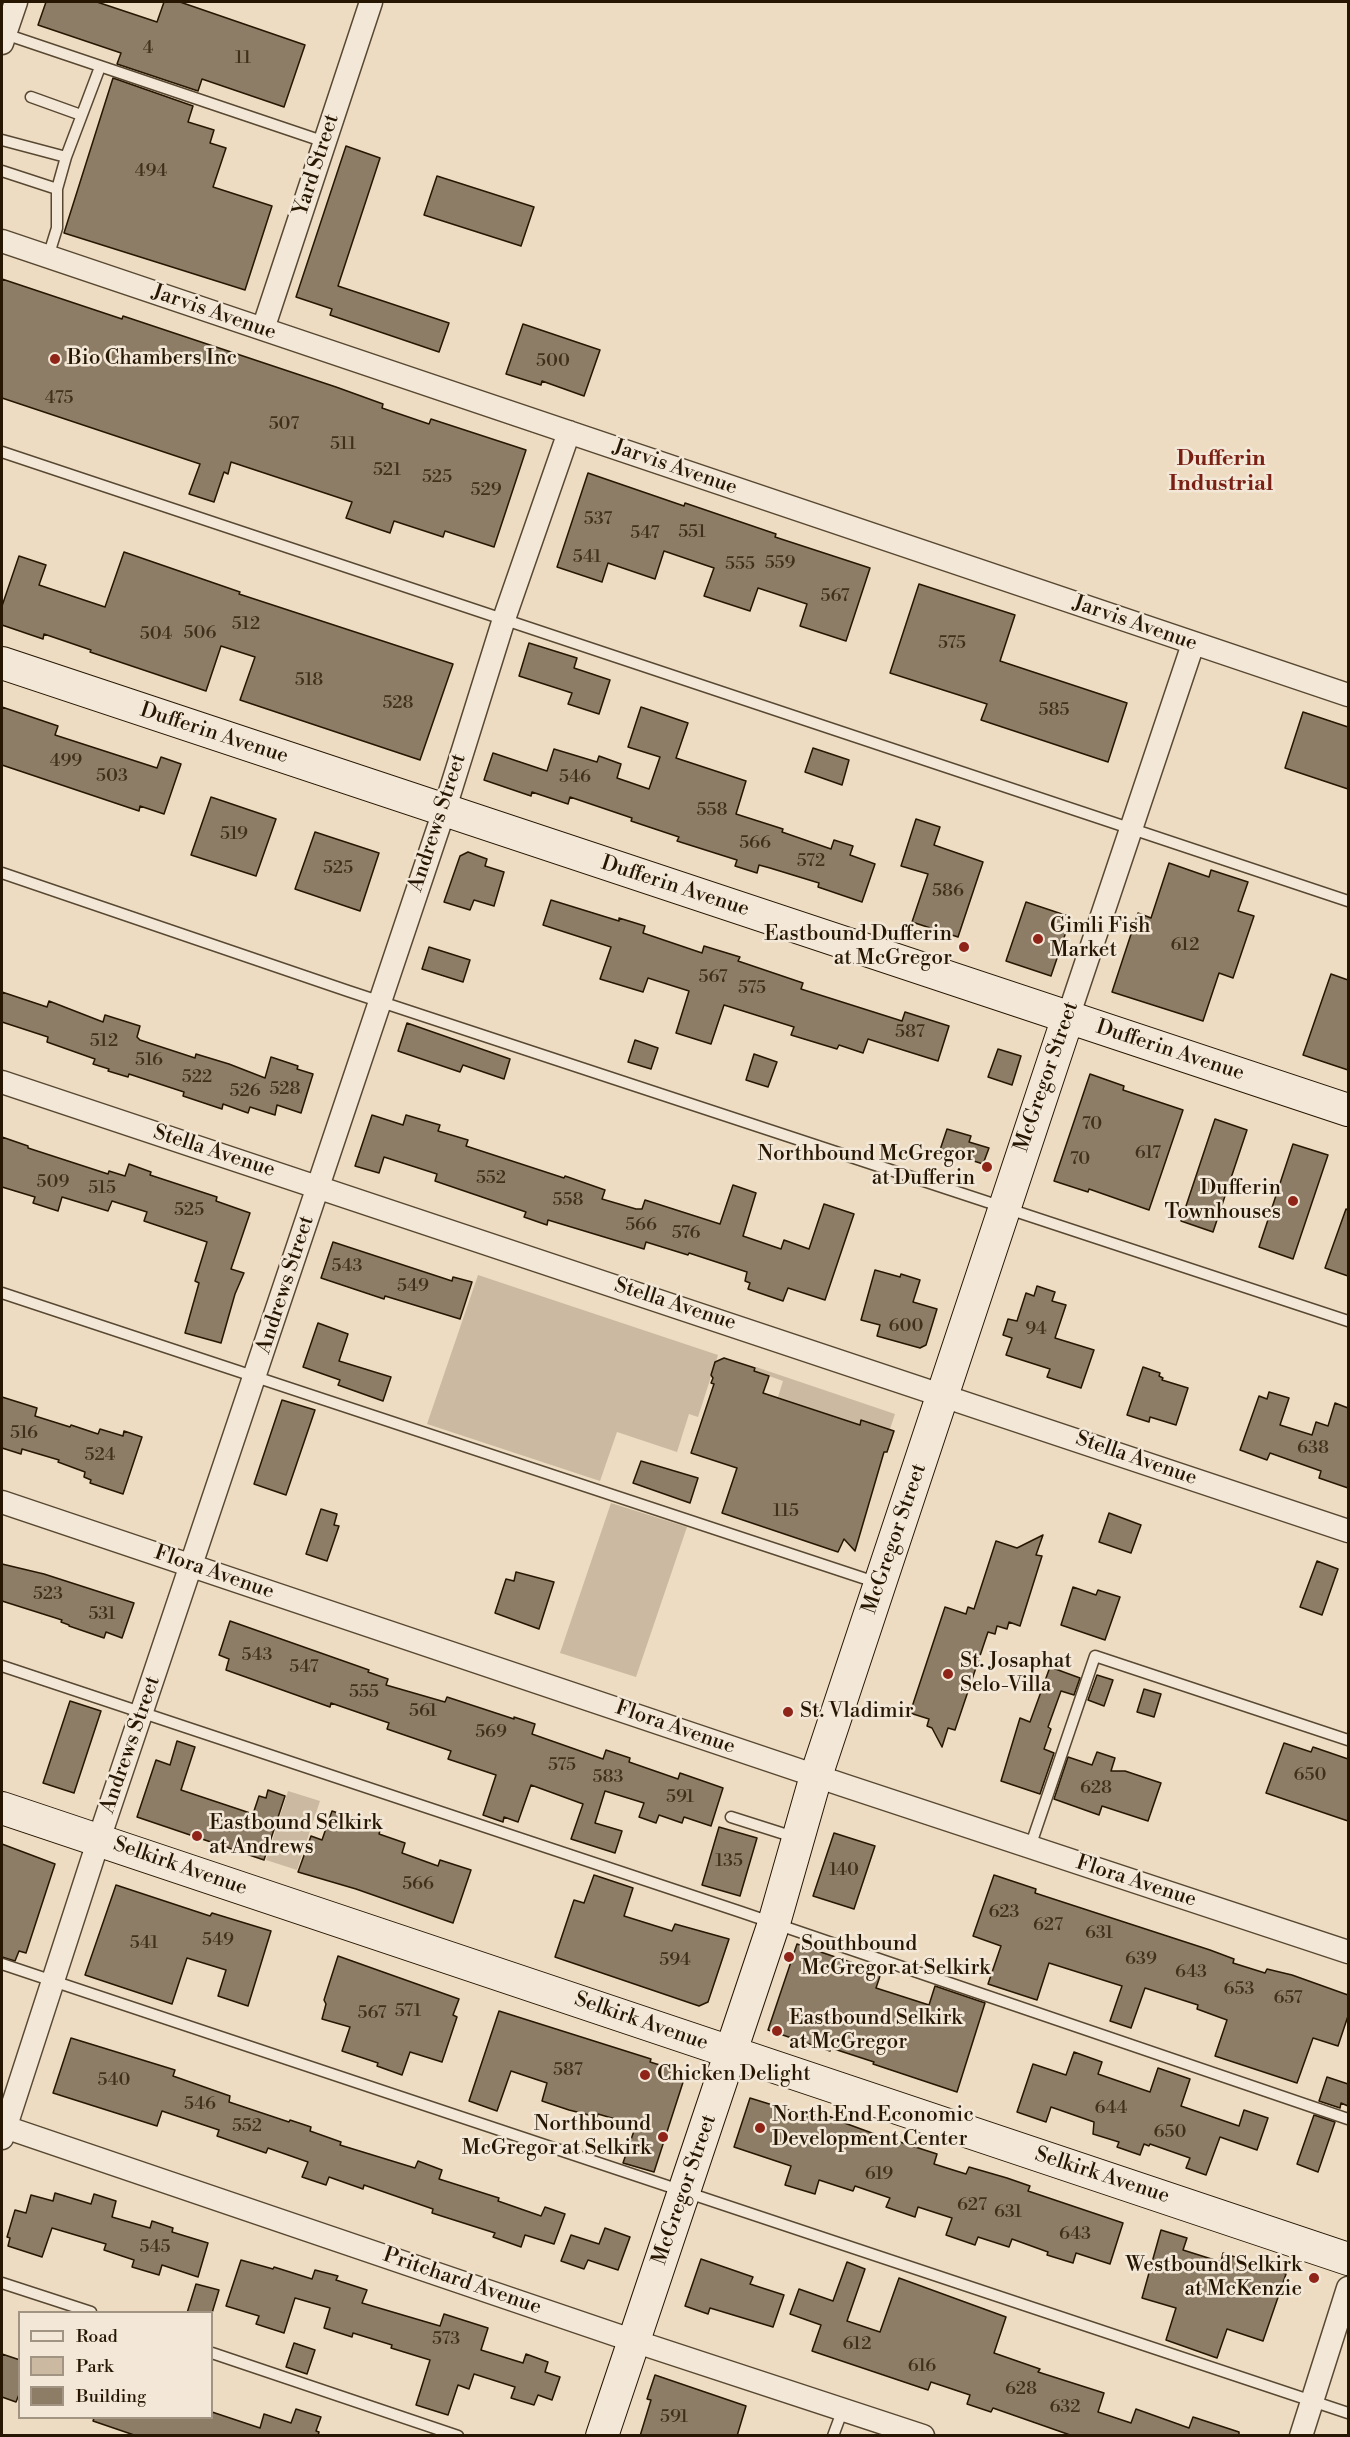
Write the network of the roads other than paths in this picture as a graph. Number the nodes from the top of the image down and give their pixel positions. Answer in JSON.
{"nodes":[{"id":1,"x":16,"y":2,"type":"edge"},
{"id":2,"x":371,"y":2,"type":"edge"},
{"id":3,"x":3,"y":39,"type":"edge"},
{"id":4,"x":100,"y":68,"type":"junction"},
{"id":5,"x":31,"y":97,"type":"dead end"},
{"id":6,"x":81,"y":114,"type":"junction"},
{"id":7,"x":2,"y":140,"type":"edge"},
{"id":8,"x":325,"y":142,"type":"junction"},
{"id":9,"x":66,"y":157,"type":"junction"},
{"id":10,"x":2,"y":171,"type":"edge"},
{"id":11,"x":57,"y":189,"type":"junction"},
{"id":12,"x":2,"y":241,"type":"edge"},
{"id":13,"x":48,"y":257,"type":"junction"},
{"id":14,"x":263,"y":329,"type":"junction"},
{"id":15,"x":569,"y":432,"type":"junction"},
{"id":16,"x":2,"y":452,"type":"edge"},
{"id":17,"x":504,"y":619,"type":"junction"},
{"id":18,"x":1193,"y":644,"type":"junction"},
{"id":19,"x":2,"y":663,"type":"edge"},
{"id":20,"x":1348,"y":695,"type":"edge"},
{"id":21,"x":444,"y":811,"type":"junction"},
{"id":22,"x":1131,"y":829,"type":"junction"},
{"id":23,"x":2,"y":873,"type":"edge"},
{"id":24,"x":1348,"y":901,"type":"edge"},
{"id":25,"x":379,"y":1001,"type":"junction"},
{"id":26,"x":1068,"y":1017,"type":"junction"},
{"id":27,"x":2,"y":1082,"type":"edge"},
{"id":28,"x":1348,"y":1110,"type":"edge"},
{"id":29,"x":318,"y":1187,"type":"junction"},
{"id":30,"x":1004,"y":1206,"type":"junction"},
{"id":31,"x":2,"y":1293,"type":"edge"},
{"id":32,"x":1348,"y":1321,"type":"edge"},
{"id":33,"x":255,"y":1377,"type":"junction"},
{"id":34,"x":943,"y":1394,"type":"junction"},
{"id":35,"x":2,"y":1502,"type":"edge"},
{"id":36,"x":1348,"y":1531,"type":"edge"},
{"id":37,"x":191,"y":1565,"type":"junction"},
{"id":38,"x":880,"y":1583,"type":"junction"},
{"id":39,"x":2,"y":1666,"type":"edge"},
{"id":40,"x":143,"y":1712,"type":"junction"},
{"id":41,"x":1348,"y":1740,"type":"edge"},
{"id":42,"x":816,"y":1776,"type":"junction"},
{"id":43,"x":2,"y":1808,"type":"edge"},
{"id":44,"x":731,"y":1817,"type":"dead end"},
{"id":45,"x":99,"y":1839,"type":"junction"},
{"id":46,"x":800,"y":1839,"type":"junction"},
{"id":47,"x":1030,"y":1847,"type":"junction"},
{"id":48,"x":774,"y":1923,"type":"junction"},
{"id":49,"x":1348,"y":1952,"type":"edge"},
{"id":50,"x":2,"y":1964,"type":"edge"},
{"id":51,"x":52,"y":1982,"type":"junction"},
{"id":52,"x":731,"y":2053,"type":"junction"},
{"id":53,"x":1348,"y":2119,"type":"edge"},
{"id":54,"x":3,"y":2130,"type":"edge"},
{"id":55,"x":684,"y":2192,"type":"junction"},
{"id":56,"x":1348,"y":2259,"type":"edge"},
{"id":57,"x":2,"y":2283,"type":"edge"},
{"id":58,"x":1348,"y":2288,"type":"edge"},
{"id":59,"x":85,"y":2311,"type":"edge"},
{"id":60,"x":634,"y":2341,"type":"junction"},
{"id":61,"x":213,"y":2353,"type":"edge"},
{"id":62,"x":1312,"y":2401,"type":"junction"},
{"id":63,"x":843,"y":2409,"type":"junction"},
{"id":64,"x":1348,"y":2413,"type":"edge"},
{"id":65,"x":458,"y":2436,"type":"edge"},
{"id":66,"x":602,"y":2436,"type":"edge"},
{"id":67,"x":833,"y":2436,"type":"edge"},
{"id":68,"x":923,"y":2436,"type":"edge"},
{"id":69,"x":1301,"y":2436,"type":"edge"}],
"edges":[{"from":1,"to":3,"type":"street"},
{"from":2,"to":8,"type":"street","name":"Yard Street"},
{"from":3,"to":4,"type":"lane"},
{"from":4,"to":6,"type":"lane"},
{"from":4,"to":8,"type":"lane"},
{"from":5,"to":6,"type":"lane"},
{"from":6,"to":9,"type":"lane"},
{"from":7,"to":9,"type":"lane"},
{"from":8,"to":14,"type":"street","name":"Yard Street"},
{"from":9,"to":11,"type":"lane"},
{"from":10,"to":11,"type":"lane"},
{"from":11,"to":13,"type":"lane"},
{"from":12,"to":13,"type":"street","name":"Jarvis Avenue"},
{"from":13,"to":14,"type":"street","name":"Jarvis Avenue"},
{"from":14,"to":15,"type":"street","name":"Jarvis Avenue"},
{"from":15,"to":17,"type":"street","name":"Andrews Street"},
{"from":15,"to":18,"type":"street","name":"Jarvis Avenue"},
{"from":16,"to":17,"type":"lane"},
{"from":17,"to":21,"type":"street","name":"Andrews Street"},
{"from":17,"to":22,"type":"lane"},
{"from":18,"to":20,"type":"street","name":"Jarvis Avenue"},
{"from":18,"to":22,"type":"street","name":"McGregor Street"},
{"from":19,"to":21,"type":"main road","name":"Dufferin Avenue"},
{"from":21,"to":25,"type":"street","name":"Andrews Street"},
{"from":21,"to":26,"type":"main road","name":"Dufferin Avenue"},
{"from":22,"to":24,"type":"lane"},
{"from":22,"to":26,"type":"street","name":"McGregor Street"},
{"from":23,"to":25,"type":"lane"},
{"from":25,"to":29,"type":"street","name":"Andrews Street"},
{"from":25,"to":30,"type":"lane"},
{"from":26,"to":28,"type":"main road","name":"Dufferin Avenue"},
{"from":26,"to":30,"type":"main road","name":"McGregor Street"},
{"from":27,"to":29,"type":"street","name":"Stella Avenue"},
{"from":29,"to":33,"type":"street","name":"Andrews Street"},
{"from":29,"to":34,"type":"street","name":"Stella Avenue"},
{"from":30,"to":32,"type":"lane"},
{"from":30,"to":34,"type":"main road","name":"McGregor Street"},
{"from":31,"to":33,"type":"lane"},
{"from":33,"to":37,"type":"street","name":"Andrews Street"},
{"from":33,"to":38,"type":"lane"},
{"from":34,"to":36,"type":"street","name":"Stella Avenue"},
{"from":34,"to":38,"type":"main road","name":"McGregor Street"},
{"from":35,"to":37,"type":"street","name":"Flora Avenue"},
{"from":37,"to":40,"type":"street","name":"Andrews Street"},
{"from":37,"to":42,"type":"street","name":"Flora Avenue"},
{"from":38,"to":42,"type":"main road","name":"McGregor Street"},
{"from":39,"to":40,"type":"lane"},
{"from":40,"to":45,"type":"street","name":"Andrews Street"},
{"from":40,"to":48,"type":"lane"},
{"from":41,"to":47,"type":"lane"},
{"from":42,"to":46,"type":"main road","name":"McGregor Street"},
{"from":42,"to":47,"type":"street","name":"Flora Avenue"},
{"from":43,"to":45,"type":"main road","name":"Selkirk Avenue"},
{"from":44,"to":46,"type":"lane"},
{"from":45,"to":51,"type":"street","name":"Andrews Street"},
{"from":45,"to":52,"type":"main road","name":"Selkirk Avenue"},
{"from":46,"to":48,"type":"main road","name":"McGregor Street"},
{"from":47,"to":49,"type":"street","name":"Flora Avenue"},
{"from":48,"to":52,"type":"main road","name":"McGregor Street"},
{"from":48,"to":53,"type":"lane"},
{"from":50,"to":51,"type":"lane"},
{"from":51,"to":54,"type":"street","name":"Andrews Street"},
{"from":51,"to":55,"type":"lane"},
{"from":52,"to":55,"type":"main road","name":"McGregor Street"},
{"from":52,"to":56,"type":"main road","name":"Selkirk Avenue"},
{"from":54,"to":60,"type":"street","name":"Pritchard Avenue"},
{"from":55,"to":60,"type":"main road","name":"McGregor Street"},
{"from":55,"to":62,"type":"lane"},
{"from":57,"to":59,"type":"lane"},
{"from":58,"to":62,"type":"street"},
{"from":60,"to":63,"type":"street","name":"Pritchard Avenue"},
{"from":60,"to":66,"type":"main road","name":"McGregor Street"},
{"from":61,"to":65,"type":"lane"},
{"from":62,"to":64,"type":"lane"},
{"from":62,"to":69,"type":"street"},
{"from":63,"to":67,"type":"lane"},
{"from":63,"to":68,"type":"street","name":"Pritchard Avenue"}]}
